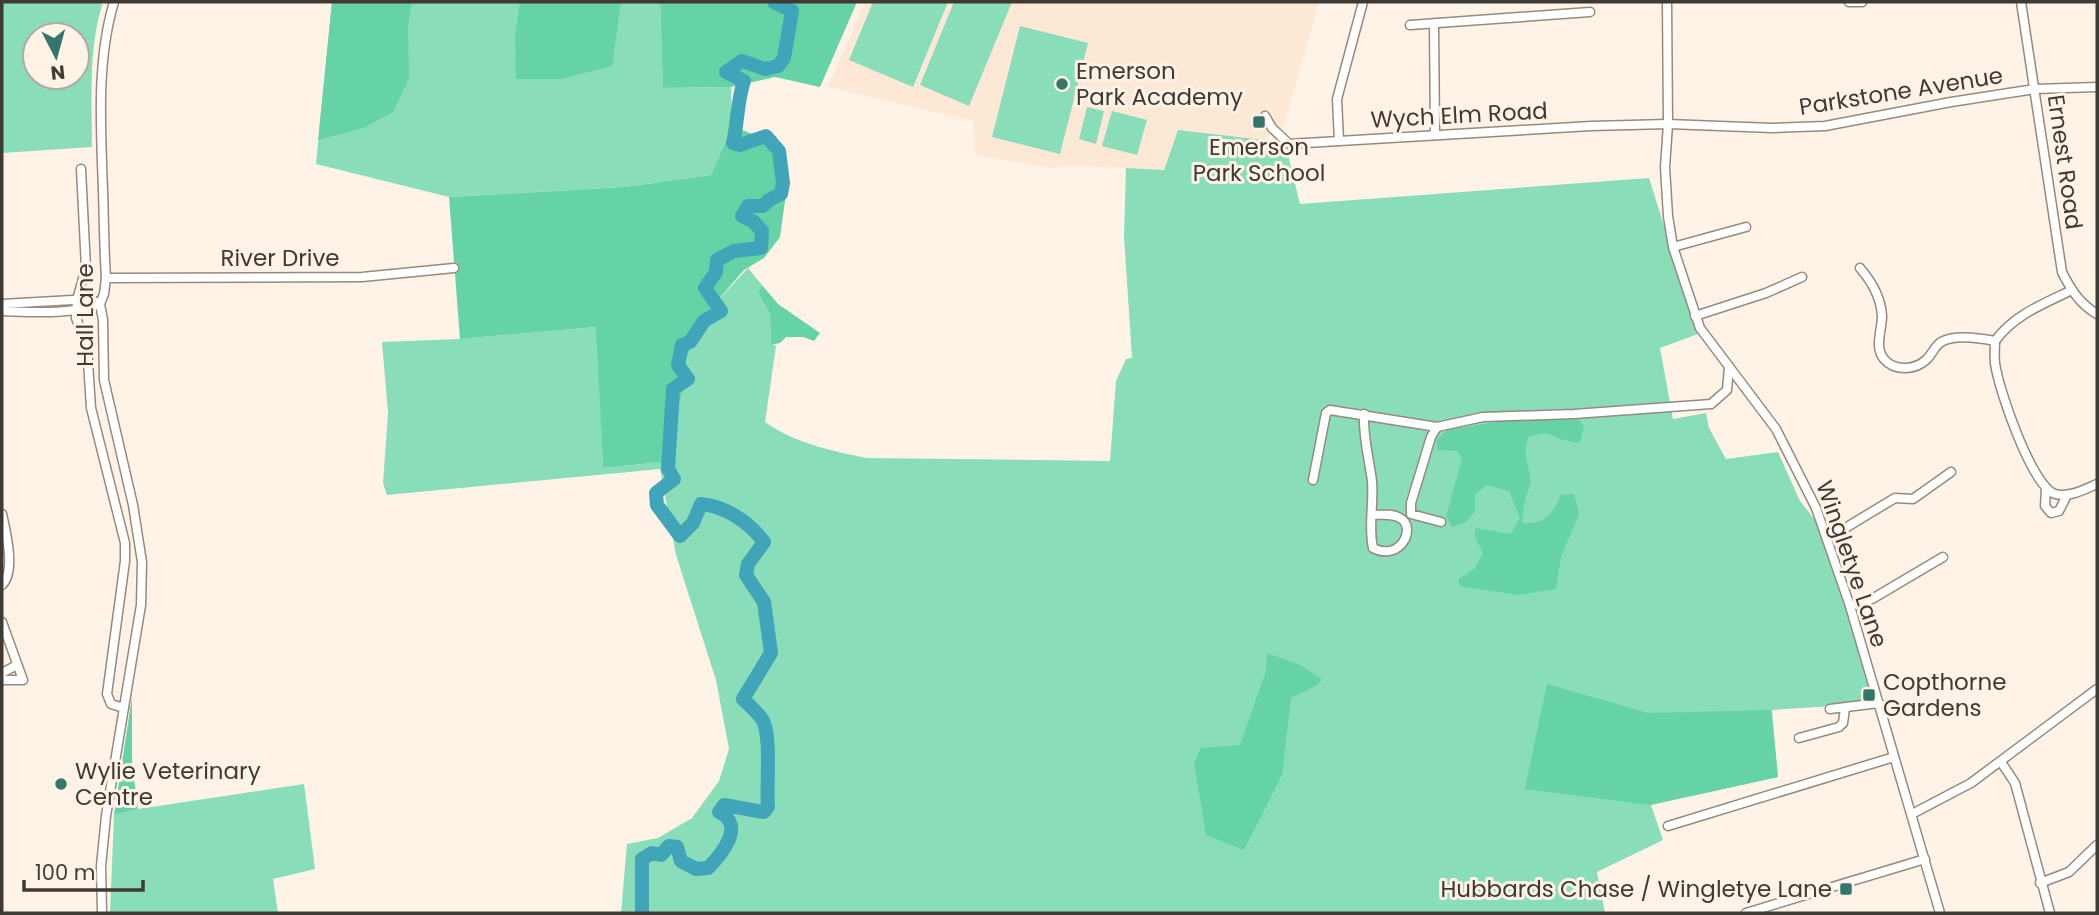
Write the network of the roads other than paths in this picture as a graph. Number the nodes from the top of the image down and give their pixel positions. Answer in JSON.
{"nodes":[{"id":1,"x":114,"y":2,"type":"edge"},
{"id":2,"x":1363,"y":2,"type":"edge"},
{"id":3,"x":1667,"y":2,"type":"edge"},
{"id":4,"x":1849,"y":2,"type":"edge"},
{"id":5,"x":1862,"y":2,"type":"edge"},
{"id":6,"x":2021,"y":2,"type":"edge"},
{"id":7,"x":1590,"y":12,"type":"dead end"},
{"id":8,"x":1410,"y":25,"type":"dead end"},
{"id":9,"x":1434,"y":25,"type":"junction"},
{"id":10,"x":2097,"y":87,"type":"edge"},
{"id":11,"x":2035,"y":89,"type":"junction"},
{"id":12,"x":1265,"y":116,"type":"dead end"},
{"id":13,"x":1668,"y":124,"type":"junction"},
{"id":14,"x":1436,"y":135,"type":"junction"},
{"id":15,"x":1339,"y":141,"type":"junction"},
{"id":16,"x":81,"y":169,"type":"dead end"},
{"id":17,"x":1746,"y":227,"type":"dead end"},
{"id":18,"x":1673,"y":247,"type":"junction"},
{"id":19,"x":454,"y":268,"type":"dead end"},
{"id":20,"x":1860,"y":268,"type":"dead end"},
{"id":21,"x":1802,"y":277,"type":"dead end"},
{"id":22,"x":106,"y":278,"type":"junction"},
{"id":23,"x":2072,"y":290,"type":"junction"},
{"id":24,"x":2,"y":304,"type":"edge"},
{"id":25,"x":100,"y":304,"type":"junction"},
{"id":26,"x":77,"y":305,"type":"junction"},
{"id":27,"x":2,"y":311,"type":"edge"},
{"id":28,"x":2097,"y":314,"type":"edge"},
{"id":29,"x":1695,"y":316,"type":"junction"},
{"id":30,"x":1995,"y":341,"type":"junction"},
{"id":31,"x":1729,"y":367,"type":"junction"},
{"id":32,"x":1727,"y":390,"type":"junction"},
{"id":33,"x":1748,"y":393,"type":"junction"},
{"id":34,"x":1364,"y":414,"type":"junction"},
{"id":35,"x":1437,"y":427,"type":"junction"},
{"id":36,"x":1951,"y":472,"type":"dead end"},
{"id":37,"x":1313,"y":480,"type":"dead end"},
{"id":38,"x":2097,"y":484,"type":"edge"},
{"id":39,"x":2046,"y":489,"type":"junction"},
{"id":40,"x":2067,"y":495,"type":"junction"},
{"id":41,"x":2,"y":514,"type":"edge"},
{"id":42,"x":1372,"y":515,"type":"junction"},
{"id":43,"x":1441,"y":523,"type":"dead end"},
{"id":44,"x":1827,"y":539,"type":"junction"},
{"id":45,"x":1943,"y":557,"type":"dead end"},
{"id":46,"x":2,"y":585,"type":"edge"},
{"id":47,"x":1850,"y":606,"type":"junction"},
{"id":48,"x":2,"y":622,"type":"edge"},
{"id":49,"x":18,"y":665,"type":"junction"},
{"id":50,"x":2,"y":673,"type":"edge"},
{"id":51,"x":2,"y":680,"type":"edge"},
{"id":52,"x":2097,"y":690,"type":"edge"},
{"id":53,"x":1879,"y":703,"type":"junction"},
{"id":54,"x":124,"y":708,"type":"junction"},
{"id":55,"x":1845,"y":708,"type":"junction"},
{"id":56,"x":1830,"y":709,"type":"dead end"},
{"id":57,"x":1799,"y":738,"type":"dead end"},
{"id":58,"x":1894,"y":757,"type":"junction"},
{"id":59,"x":2001,"y":762,"type":"junction"},
{"id":60,"x":1912,"y":814,"type":"junction"},
{"id":61,"x":1668,"y":826,"type":"dead end"},
{"id":62,"x":2097,"y":845,"type":"edge"},
{"id":63,"x":1924,"y":859,"type":"junction"},
{"id":64,"x":2040,"y":883,"type":"junction"},
{"id":65,"x":102,"y":913,"type":"edge"},
{"id":66,"x":1746,"y":913,"type":"edge"},
{"id":67,"x":1940,"y":913,"type":"edge"},
{"id":68,"x":2050,"y":913,"type":"edge"}],
"edges":[{"from":1,"to":22,"type":"street","name":"Hall Lane"},
{"from":2,"to":15,"type":"street"},
{"from":3,"to":13,"type":"street","name":"Wingletye Lane"},
{"from":4,"to":5,"type":"street"},
{"from":6,"to":11,"type":"street","name":"Ernest Road"},
{"from":7,"to":9,"type":"street"},
{"from":8,"to":9,"type":"street"},
{"from":9,"to":14,"type":"street"},
{"from":10,"to":11,"type":"street","name":"Parkstone Avenue"},
{"from":11,"to":13,"type":"street","name":"Parkstone Avenue"},
{"from":11,"to":23,"type":"street","name":"Ernest Road"},
{"from":12,"to":15,"type":"street","name":"Wych Elm Road"},
{"from":13,"to":14,"type":"street","name":"Wych Elm Road"},
{"from":13,"to":18,"type":"street","name":"Wingletye Lane"},
{"from":14,"to":15,"type":"street","name":"Wych Elm Road"},
{"from":16,"to":26,"type":"street","name":"Hall Lane"},
{"from":17,"to":18,"type":"street"},
{"from":18,"to":29,"type":"street","name":"Wingletye Lane"},
{"from":19,"to":22,"type":"street","name":"River Drive"},
{"from":20,"to":30,"type":"street"},
{"from":21,"to":29,"type":"street"},
{"from":22,"to":25,"type":"street","name":"Hall Lane"},
{"from":23,"to":28,"type":"street","name":"Ernest Road"},
{"from":23,"to":30,"type":"street"},
{"from":24,"to":26,"type":"street"},
{"from":25,"to":26,"type":"street"},
{"from":25,"to":54,"type":"street","name":"Hall Lane"},
{"from":26,"to":27,"type":"street"},
{"from":26,"to":54,"type":"street","name":"Hall Lane"},
{"from":29,"to":31,"type":"street","name":"Wingletye Lane"},
{"from":30,"to":39,"type":"street"},
{"from":31,"to":32,"type":"street"},
{"from":31,"to":33,"type":"street","name":"Wingletye Lane"},
{"from":32,"to":33,"type":"street"},
{"from":32,"to":35,"type":"street"},
{"from":33,"to":44,"type":"street","name":"Wingletye Lane"},
{"from":34,"to":35,"type":"street"},
{"from":34,"to":37,"type":"street"},
{"from":34,"to":42,"type":"street"},
{"from":35,"to":43,"type":"street"},
{"from":36,"to":44,"type":"street"},
{"from":38,"to":40,"type":"street"},
{"from":39,"to":40,"type":"street"},
{"from":39,"to":40,"type":"street"},
{"from":41,"to":46,"type":"street"},
{"from":42,"to":42,"type":"street"},
{"from":44,"to":47,"type":"street","name":"Wingletye Lane"},
{"from":45,"to":47,"type":"street"},
{"from":47,"to":53,"type":"street","name":"Wingletye Lane"},
{"from":48,"to":49,"type":"street"},
{"from":49,"to":50,"type":"street"},
{"from":49,"to":51,"type":"street"},
{"from":52,"to":59,"type":"street"},
{"from":53,"to":55,"type":"street"},
{"from":53,"to":58,"type":"street","name":"Wingletye Lane"},
{"from":54,"to":65,"type":"street","name":"Hall Lane"},
{"from":55,"to":56,"type":"street"},
{"from":55,"to":57,"type":"street"},
{"from":58,"to":60,"type":"street","name":"Wingletye Lane"},
{"from":58,"to":61,"type":"street"},
{"from":59,"to":60,"type":"street"},
{"from":59,"to":64,"type":"street"},
{"from":60,"to":63,"type":"street","name":"Wingletye Lane"},
{"from":62,"to":64,"type":"street"},
{"from":63,"to":66,"type":"street"},
{"from":63,"to":67,"type":"street","name":"Wingletye Lane"},
{"from":64,"to":68,"type":"street"}]}
